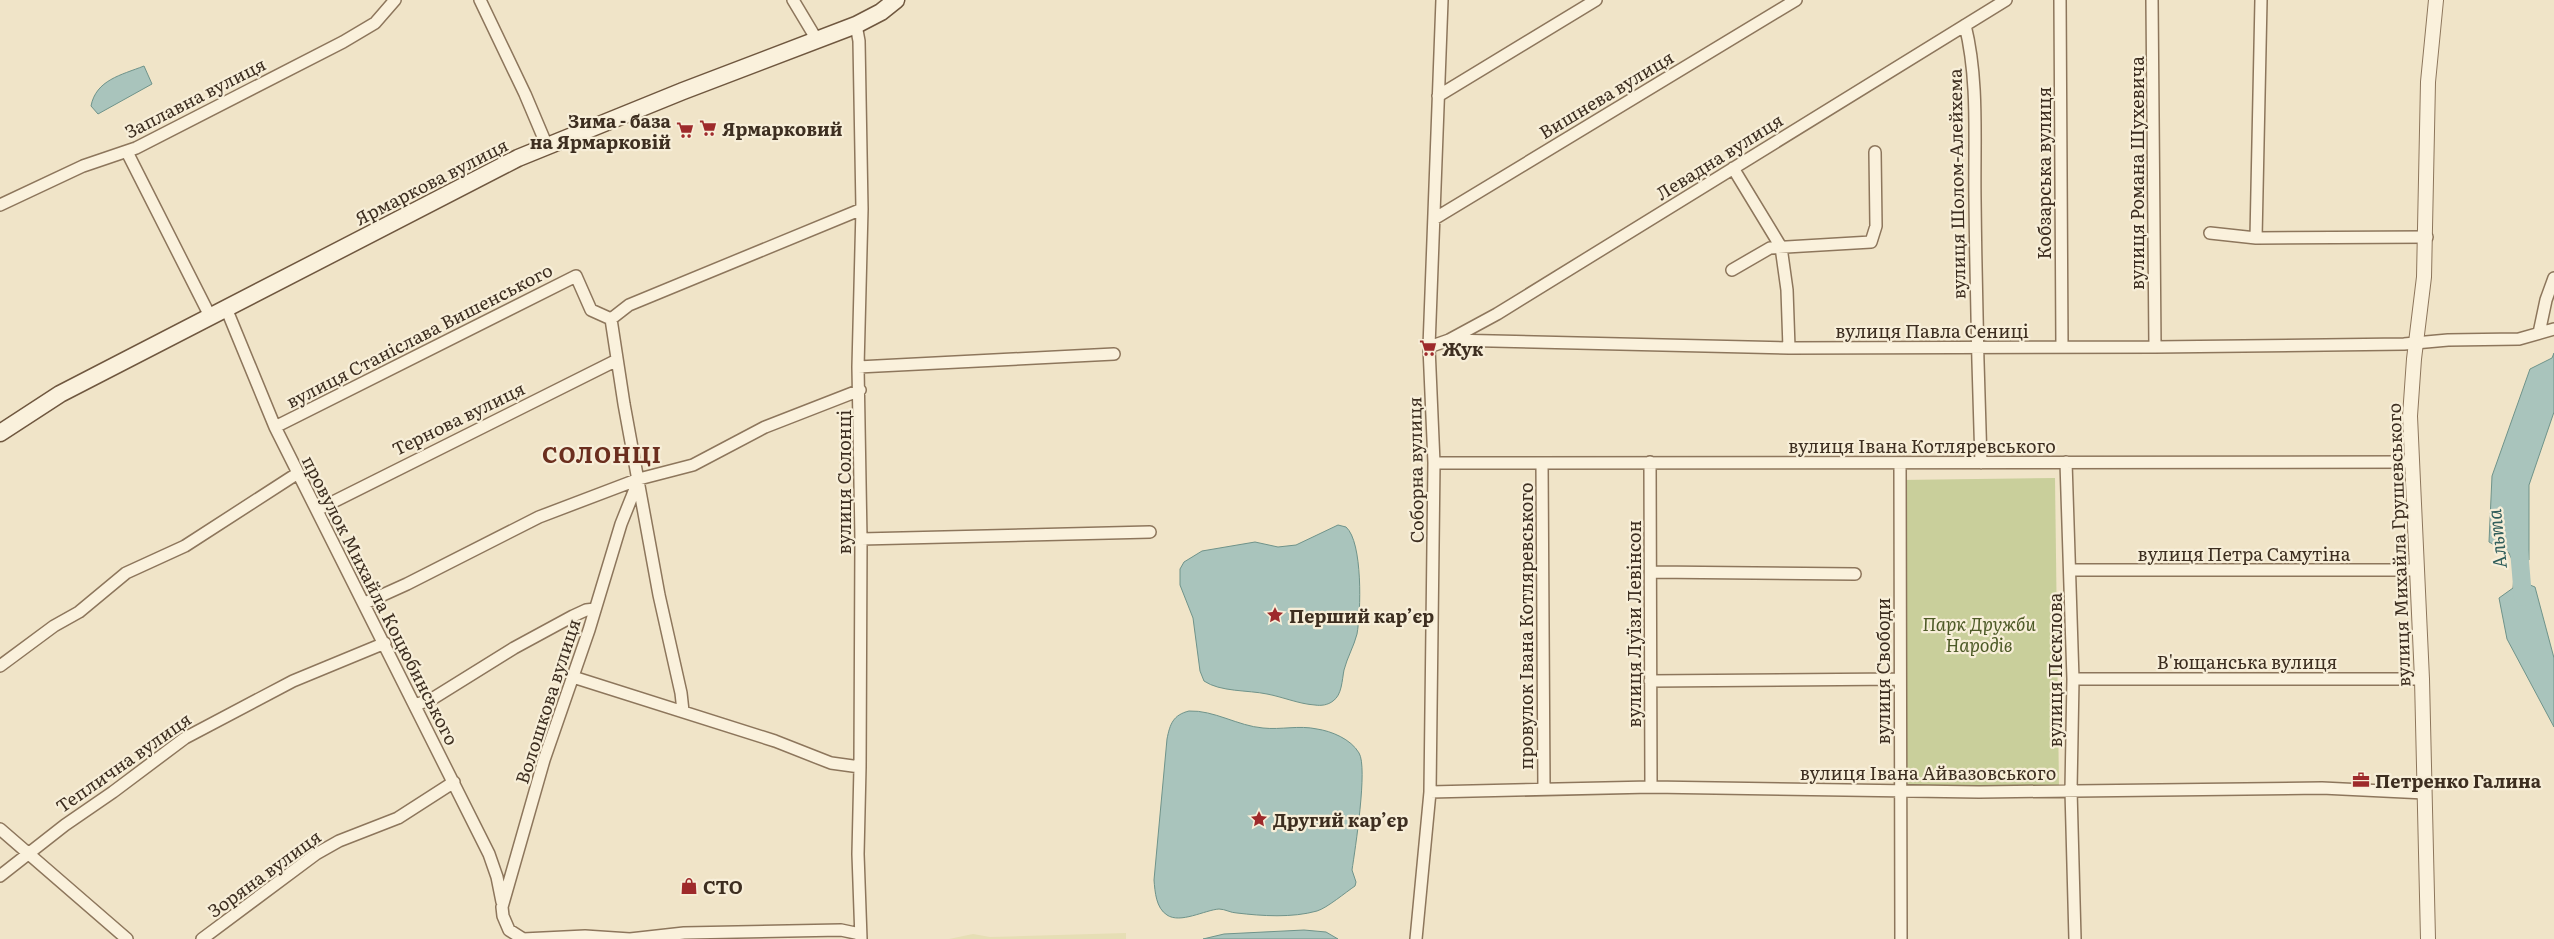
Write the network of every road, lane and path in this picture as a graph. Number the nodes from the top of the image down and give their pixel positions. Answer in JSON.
{"nodes":[{"id":1,"x":395,"y":0,"type":"edge"},
{"id":2,"x":480,"y":0,"type":"edge"},
{"id":3,"x":793,"y":0,"type":"edge"},
{"id":4,"x":896,"y":0,"type":"edge"},
{"id":5,"x":1442,"y":0,"type":"edge"},
{"id":6,"x":1596,"y":0,"type":"edge"},
{"id":7,"x":1796,"y":0,"type":"edge"},
{"id":8,"x":2006,"y":0,"type":"edge"},
{"id":9,"x":2060,"y":0,"type":"edge"},
{"id":10,"x":2152,"y":0,"type":"edge"},
{"id":11,"x":2261,"y":0,"type":"edge"},
{"id":12,"x":2436,"y":0,"type":"edge"},
{"id":13,"x":1993,"y":3,"type":"edge"},
{"id":14,"x":856,"y":25,"type":"junction"},
{"id":15,"x":1965,"y":25,"type":"junction"},
{"id":16,"x":817,"y":40,"type":"junction"},
{"id":17,"x":1438,"y":96,"type":"junction"},
{"id":18,"x":547,"y":146,"type":"junction"},
{"id":19,"x":127,"y":152,"type":"junction"},
{"id":20,"x":1875,"y":152,"type":"dead end"},
{"id":21,"x":1733,"y":168,"type":"junction"},
{"id":22,"x":0,"y":205,"type":"edge"},
{"id":23,"x":862,"y":209,"type":"junction"},
{"id":24,"x":1434,"y":219,"type":"junction"},
{"id":25,"x":2210,"y":233,"type":"dead end"},
{"id":26,"x":2426,"y":237,"type":"junction"},
{"id":27,"x":2256,"y":238,"type":"junction"},
{"id":28,"x":1781,"y":246,"type":"junction"},
{"id":29,"x":1732,"y":270,"type":"dead end"},
{"id":30,"x":2554,"y":278,"type":"edge"},
{"id":31,"x":226,"y":308,"type":"junction"},
{"id":32,"x":210,"y":316,"type":"junction"},
{"id":33,"x":611,"y":319,"type":"junction"},
{"id":34,"x":2554,"y":329,"type":"edge"},
{"id":35,"x":2539,"y":333,"type":"junction"},
{"id":36,"x":1449,"y":340,"type":"junction"},
{"id":37,"x":2416,"y":342,"type":"junction"},
{"id":38,"x":1429,"y":347,"type":"junction"},
{"id":39,"x":1977,"y":347,"type":"junction"},
{"id":40,"x":2062,"y":347,"type":"junction"},
{"id":41,"x":2155,"y":347,"type":"junction"},
{"id":42,"x":1789,"y":348,"type":"junction"},
{"id":43,"x":1114,"y":354,"type":"dead end"},
{"id":44,"x":617,"y":360,"type":"junction"},
{"id":45,"x":858,"y":367,"type":"junction"},
{"id":46,"x":860,"y":390,"type":"junction"},
{"id":47,"x":276,"y":427,"type":"junction"},
{"id":48,"x":0,"y":433,"type":"edge"},
{"id":49,"x":1650,"y":462,"type":"junction"},
{"id":50,"x":2066,"y":462,"type":"junction"},
{"id":51,"x":2411,"y":462,"type":"junction"},
{"id":52,"x":1434,"y":463,"type":"junction"},
{"id":53,"x":1542,"y":463,"type":"junction"},
{"id":54,"x":1900,"y":463,"type":"junction"},
{"id":55,"x":1981,"y":463,"type":"junction"},
{"id":56,"x":298,"y":472,"type":"junction"},
{"id":57,"x":640,"y":479,"type":"junction"},
{"id":58,"x":317,"y":510,"type":"junction"},
{"id":59,"x":1150,"y":532,"type":"dead end"},
{"id":60,"x":861,"y":539,"type":"junction"},
{"id":61,"x":2071,"y":570,"type":"junction"},
{"id":62,"x":2417,"y":570,"type":"junction"},
{"id":63,"x":1651,"y":572,"type":"junction"},
{"id":64,"x":1855,"y":574,"type":"dead end"},
{"id":65,"x":365,"y":602,"type":"junction"},
{"id":66,"x":595,"y":609,"type":"junction"},
{"id":67,"x":385,"y":643,"type":"junction"},
{"id":68,"x":0,"y":666,"type":"edge"},
{"id":69,"x":573,"y":676,"type":"junction"},
{"id":70,"x":1900,"y":679,"type":"junction"},
{"id":71,"x":2073,"y":679,"type":"junction"},
{"id":72,"x":2422,"y":679,"type":"junction"},
{"id":73,"x":1650,"y":681,"type":"junction"},
{"id":74,"x":415,"y":706,"type":"junction"},
{"id":75,"x":682,"y":711,"type":"junction"},
{"id":76,"x":860,"y":767,"type":"junction"},
{"id":77,"x":454,"y":782,"type":"junction"},
{"id":78,"x":1651,"y":786,"type":"junction"},
{"id":79,"x":1544,"y":789,"type":"junction"},
{"id":80,"x":1899,"y":790,"type":"junction"},
{"id":81,"x":2071,"y":790,"type":"junction"},
{"id":82,"x":1430,"y":792,"type":"junction"},
{"id":83,"x":2425,"y":793,"type":"junction"},
{"id":84,"x":0,"y":829,"type":"edge"},
{"id":85,"x":27,"y":854,"type":"junction"},
{"id":86,"x":0,"y":876,"type":"edge"},
{"id":87,"x":502,"y":907,"type":"junction"},
{"id":88,"x":860,"y":936,"type":"edge"},
{"id":89,"x":127,"y":939,"type":"edge"},
{"id":90,"x":202,"y":939,"type":"edge"},
{"id":91,"x":1416,"y":939,"type":"edge"},
{"id":92,"x":1901,"y":939,"type":"edge"},
{"id":93,"x":2075,"y":939,"type":"edge"},
{"id":94,"x":2428,"y":939,"type":"edge"}],
"edges":[{"from":1,"to":19,"type":"street","name":"Заплавна вулиця"},
{"from":2,"to":18,"type":"street"},
{"from":3,"to":16,"type":"street"},
{"from":4,"to":14,"type":"main road","name":"Ярмаркова вулиця"},
{"from":5,"to":17,"type":"street","name":"Соборна вулиця"},
{"from":6,"to":17,"type":"street"},
{"from":7,"to":24,"type":"street","name":"Вишнева вулиця"},
{"from":8,"to":13,"type":"street","name":"Левадна вулиця"},
{"from":9,"to":40,"type":"street","name":"Кобзарська вулиця"},
{"from":10,"to":41,"type":"street","name":"вулиця Романа Шухевича"},
{"from":11,"to":27,"type":"street"},
{"from":12,"to":26,"type":"street","name":"вулиця Михайла Грушевського"},
{"from":13,"to":15,"type":"street","name":"Левадна вулиця"},
{"from":14,"to":16,"type":"main road","name":"Ярмаркова вулиця"},
{"from":14,"to":23,"type":"street","name":"вулиця Солонці"},
{"from":15,"to":21,"type":"street","name":"Левадна вулиця"},
{"from":15,"to":39,"type":"street","name":"вулиця Шолом-Алейхема"},
{"from":16,"to":18,"type":"main road","name":"Ярмаркова вулиця"},
{"from":17,"to":24,"type":"street","name":"Соборна вулиця"},
{"from":18,"to":31,"type":"main road","name":"Ярмаркова вулиця"},
{"from":19,"to":22,"type":"street","name":"Заплавна вулиця"},
{"from":19,"to":32,"type":"street"},
{"from":20,"to":28,"type":"street"},
{"from":21,"to":28,"type":"street"},
{"from":21,"to":36,"type":"street","name":"Левадна вулиця"},
{"from":23,"to":33,"type":"street"},
{"from":23,"to":45,"type":"street","name":"вулиця Солонці"},
{"from":24,"to":38,"type":"street","name":"Соборна вулиця"},
{"from":25,"to":27,"type":"street"},
{"from":26,"to":27,"type":"street"},
{"from":26,"to":37,"type":"street","name":"вулиця Михайла Грушевського"},
{"from":28,"to":29,"type":"street"},
{"from":28,"to":42,"type":"street"},
{"from":30,"to":35,"type":"street"},
{"from":31,"to":32,"type":"main road","name":"Ярмаркова вулиця"},
{"from":31,"to":47,"type":"street","name":"провулок Михайла Коцюбинського"},
{"from":32,"to":48,"type":"main road","name":"Ярмаркова вулиця"},
{"from":33,"to":44,"type":"street"},
{"from":33,"to":47,"type":"street","name":"вулиця Станіслава Вишенського"},
{"from":34,"to":35,"type":"street","name":"вулиця Павла Сениці"},
{"from":35,"to":37,"type":"street","name":"вулиця Павла Сениці"},
{"from":36,"to":38,"type":"street"},
{"from":36,"to":42,"type":"street","name":"вулиця Павла Сениці"},
{"from":37,"to":41,"type":"street","name":"вулиця Павла Сениці"},
{"from":37,"to":51,"type":"street","name":"вулиця Михайла Грушевського"},
{"from":38,"to":52,"type":"street","name":"Соборна вулиця"},
{"from":39,"to":40,"type":"street","name":"вулиця Павла Сениці"},
{"from":39,"to":42,"type":"street","name":"вулиця Павла Сениці"},
{"from":39,"to":55,"type":"street","name":"вулиця Шолом-Алейхема"},
{"from":40,"to":41,"type":"street","name":"вулиця Павла Сениці"},
{"from":43,"to":45,"type":"street"},
{"from":44,"to":57,"type":"street"},
{"from":44,"to":58,"type":"street","name":"Тернова вулиця"},
{"from":45,"to":46,"type":"street","name":"вулиця Солонці"},
{"from":46,"to":57,"type":"street"},
{"from":46,"to":60,"type":"street","name":"вулиця Солонці"},
{"from":47,"to":56,"type":"street","name":"провулок Михайла Коцюбинського"},
{"from":49,"to":53,"type":"street","name":"вулиця Івана Котляревського"},
{"from":49,"to":54,"type":"street","name":"вулиця Івана Котляревського"},
{"from":49,"to":63,"type":"street","name":"вулиця Луїзи Левінсон"},
{"from":50,"to":51,"type":"street","name":"вулиця Івана Котляревського"},
{"from":50,"to":55,"type":"street","name":"вулиця Івана Котляревського"},
{"from":50,"to":61,"type":"street","name":"вулиця Пєсклова"},
{"from":51,"to":62,"type":"street","name":"вулиця Михайла Грушевського"},
{"from":52,"to":53,"type":"street","name":"вулиця Івана Котляревського"},
{"from":52,"to":82,"type":"street","name":"Соборна вулиця"},
{"from":53,"to":79,"type":"street","name":"провулок Івана Котляревського"},
{"from":54,"to":55,"type":"street","name":"вулиця Івана Котляревського"},
{"from":54,"to":70,"type":"street","name":"вулиця Свободи"},
{"from":56,"to":58,"type":"street","name":"провулок Михайла Коцюбинського"},
{"from":56,"to":68,"type":"street"},
{"from":57,"to":65,"type":"street"},
{"from":57,"to":66,"type":"street","name":"Волошкова вулиця"},
{"from":57,"to":75,"type":"street"},
{"from":58,"to":65,"type":"street","name":"провулок Михайла Коцюбинського"},
{"from":59,"to":60,"type":"street"},
{"from":60,"to":76,"type":"street","name":"вулиця Солонці"},
{"from":61,"to":62,"type":"street","name":"вулиця Петра Самутіна"},
{"from":61,"to":71,"type":"street","name":"вулиця Пєсклова"},
{"from":62,"to":72,"type":"street","name":"вулиця Михайла Грушевського"},
{"from":63,"to":64,"type":"street"},
{"from":63,"to":73,"type":"street","name":"вулиця Луїзи Левінсон"},
{"from":65,"to":67,"type":"street","name":"провулок Михайла Коцюбинського"},
{"from":66,"to":69,"type":"street","name":"Волошкова вулиця"},
{"from":66,"to":74,"type":"street","name":"Волошкова вулиця"},
{"from":67,"to":74,"type":"street","name":"провулок Михайла Коцюбинського"},
{"from":67,"to":85,"type":"street","name":"Теплична вулиця"},
{"from":69,"to":75,"type":"street"},
{"from":69,"to":87,"type":"street","name":"Волошкова вулиця"},
{"from":70,"to":73,"type":"street"},
{"from":70,"to":80,"type":"street","name":"вулиця Свободи"},
{"from":71,"to":72,"type":"street","name":"В'ющанська вулиця"},
{"from":71,"to":81,"type":"street","name":"вулиця Пєсклова"},
{"from":72,"to":83,"type":"street","name":"вулиця Михайла Грушевського"},
{"from":73,"to":78,"type":"street","name":"вулиця Луїзи Левінсон"},
{"from":74,"to":77,"type":"street","name":"провулок Михайла Коцюбинського"},
{"from":75,"to":76,"type":"street"},
{"from":76,"to":88,"type":"street","name":"вулиця Солонці"},
{"from":77,"to":87,"type":"street","name":"провулок Михайла Коцюбинського"},
{"from":77,"to":90,"type":"street","name":"Зоряна вулиця"},
{"from":78,"to":79,"type":"street","name":"вулиця Івана Айвазовського"},
{"from":78,"to":80,"type":"street","name":"вулиця Івана Айвазовського"},
{"from":79,"to":82,"type":"street","name":"вулиця Івана Айвазовського"},
{"from":80,"to":81,"type":"street","name":"вулиця Івана Айвазовського"},
{"from":80,"to":92,"type":"street","name":"вулиця Свободи"},
{"from":81,"to":83,"type":"street","name":"вулиця Івана Айвазовського"},
{"from":81,"to":93,"type":"street","name":"вулиця Пєсклова"},
{"from":82,"to":91,"type":"street","name":"Соборна вулиця"},
{"from":83,"to":94,"type":"street","name":"вулиця Михайла Грушевського"},
{"from":84,"to":85,"type":"street"},
{"from":85,"to":86,"type":"street","name":"Теплична вулиця"},
{"from":85,"to":89,"type":"street"},
{"from":87,"to":88,"type":"street","name":"провулок Михайла Коцюбинського"}]}
